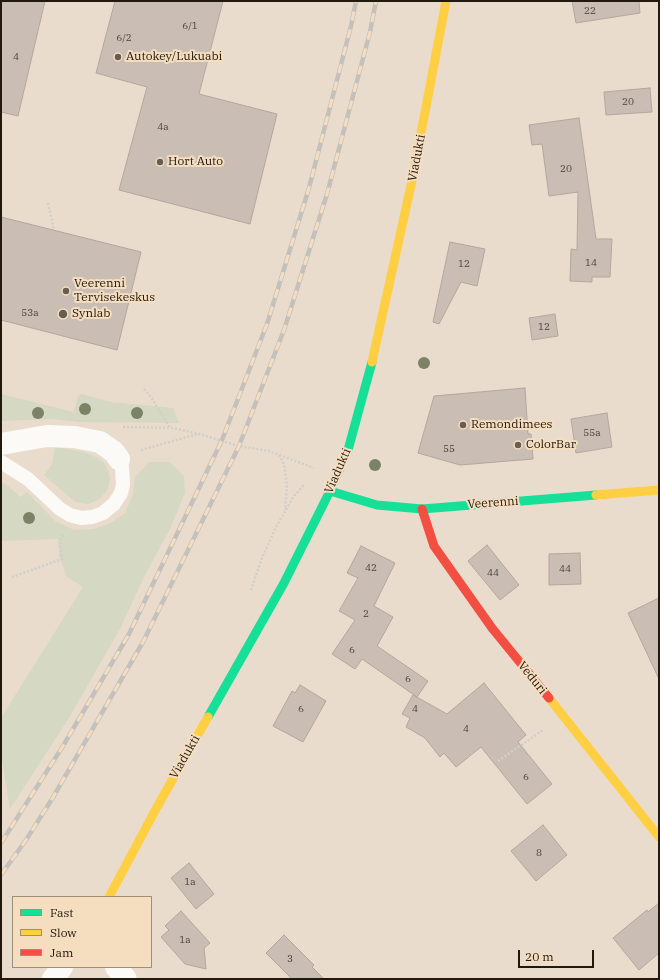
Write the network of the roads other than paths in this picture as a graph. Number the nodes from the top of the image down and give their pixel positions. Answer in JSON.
{"nodes":[{"id":1,"x":446,"y":1,"type":"edge"},
{"id":2,"x":1,"y":444,"type":"edge"},
{"id":3,"x":119,"y":459,"type":"joint"},
{"id":4,"x":1,"y":462,"type":"edge"},
{"id":5,"x":659,"y":490,"type":"edge"},
{"id":6,"x":330,"y":491,"type":"junction"},
{"id":7,"x":422,"y":509,"type":"junction"},
{"id":8,"x":659,"y":837,"type":"edge"},
{"id":9,"x":110,"y":896,"type":"edge"},
{"id":10,"x":61,"y":968,"type":"edge"},
{"id":11,"x":117,"y":968,"type":"edge"},
{"id":12,"x":53,"y":979,"type":"edge"},
{"id":13,"x":126,"y":979,"type":"edge"}],
"edges":[{"from":1,"to":6,"type":"street","name":"Viadukti"},
{"from":2,"to":3,"type":"street"},
{"from":3,"to":4,"type":"lane"},
{"from":5,"to":7,"type":"street","name":"Veerenni"},
{"from":6,"to":7,"type":"street","name":"Veerenni"},
{"from":6,"to":9,"type":"street","name":"Viadukti"},
{"from":7,"to":8,"type":"street","name":"Veduri"},
{"from":10,"to":12,"type":"street"},
{"from":11,"to":13,"type":"street"}]}
